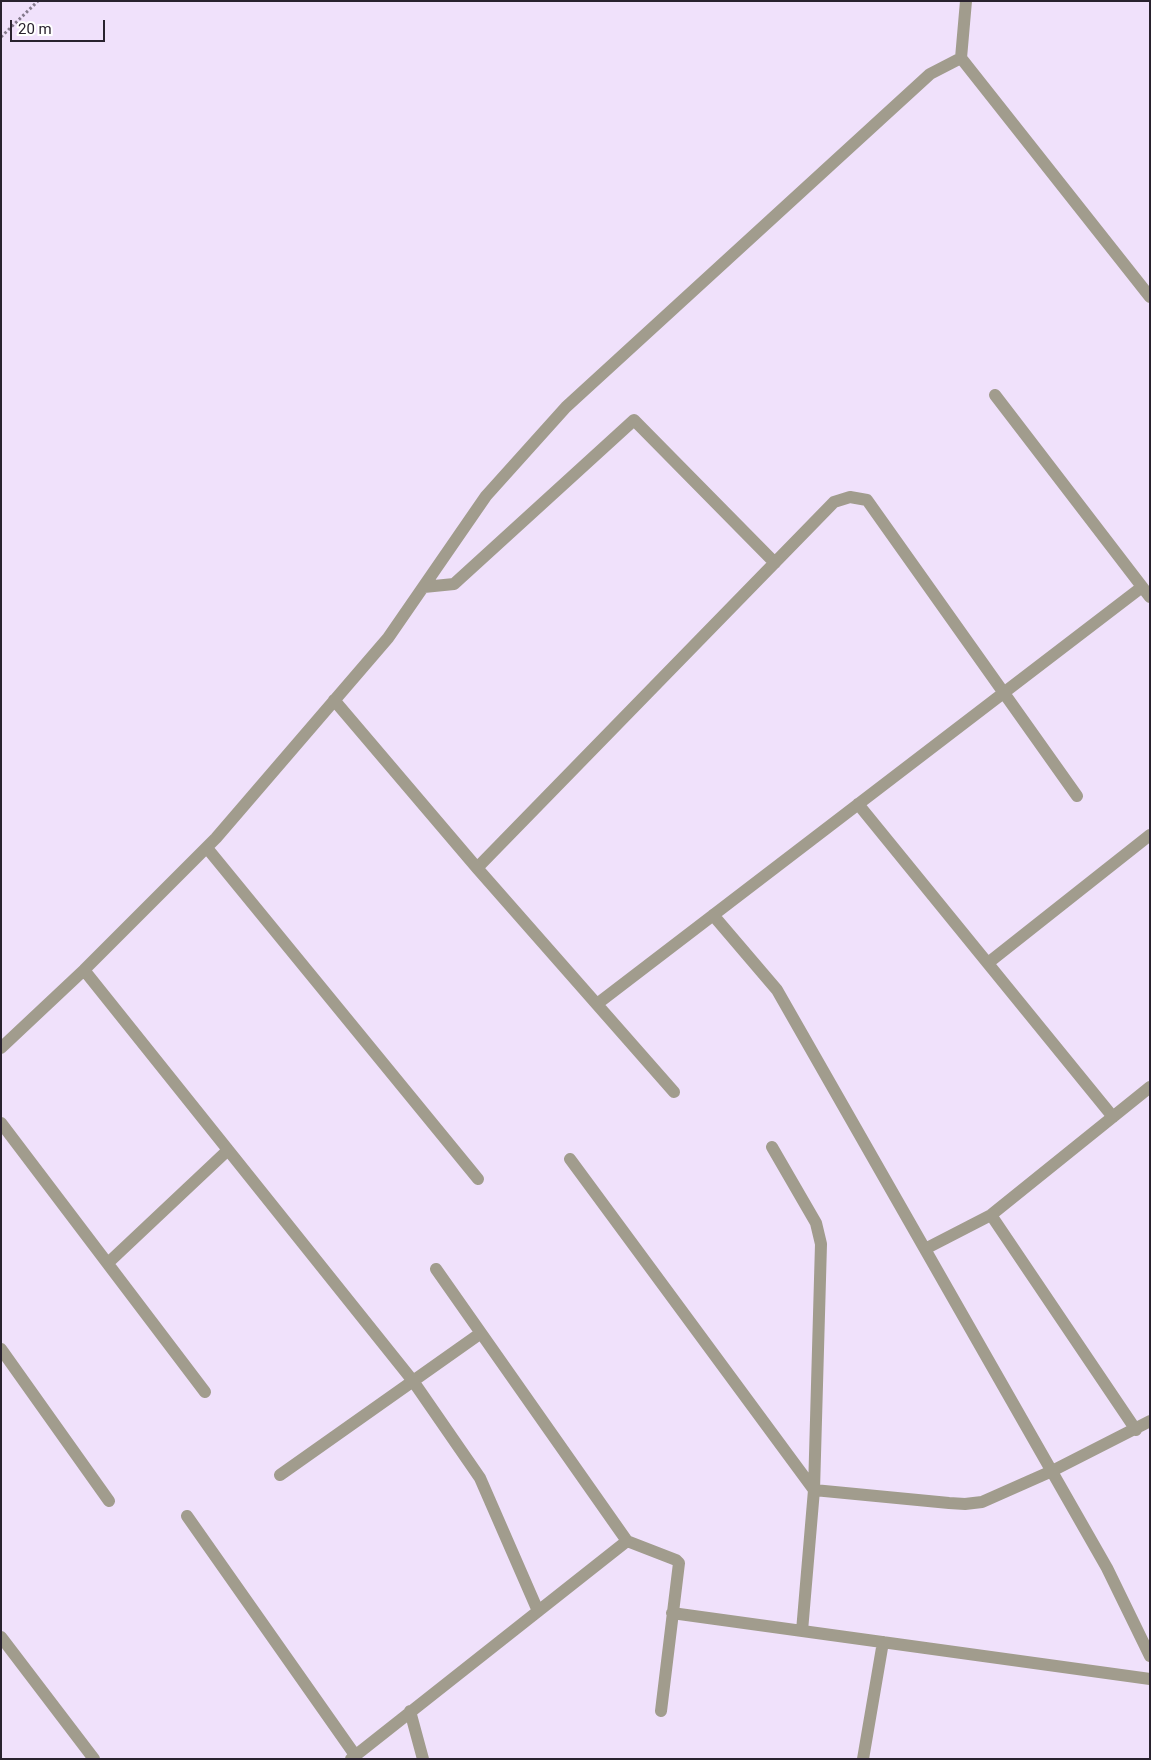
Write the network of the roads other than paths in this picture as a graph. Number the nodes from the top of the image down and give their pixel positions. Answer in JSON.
{"nodes":[{"id":1,"x":966,"y":1,"type":"edge"},
{"id":2,"x":961,"y":58,"type":"junction"},
{"id":3,"x":1150,"y":297,"type":"edge"},
{"id":4,"x":995,"y":395,"type":"dead end"},
{"id":5,"x":775,"y":563,"type":"junction"},
{"id":6,"x":424,"y":588,"type":"junction"},
{"id":7,"x":1146,"y":592,"type":"edge"},
{"id":8,"x":1004,"y":693,"type":"junction"},
{"id":9,"x":334,"y":700,"type":"junction"},
{"id":10,"x":1077,"y":796,"type":"dead end"},
{"id":11,"x":858,"y":804,"type":"junction"},
{"id":12,"x":1150,"y":835,"type":"edge"},
{"id":13,"x":207,"y":848,"type":"junction"},
{"id":14,"x":477,"y":868,"type":"junction"},
{"id":15,"x":713,"y":915,"type":"junction"},
{"id":16,"x":988,"y":963,"type":"junction"},
{"id":17,"x":84,"y":970,"type":"junction"},
{"id":18,"x":597,"y":1004,"type":"junction"},
{"id":19,"x":1,"y":1048,"type":"edge"},
{"id":20,"x":1150,"y":1086,"type":"edge"},
{"id":21,"x":674,"y":1092,"type":"dead end"},
{"id":22,"x":1113,"y":1117,"type":"junction"},
{"id":23,"x":1,"y":1123,"type":"edge"},
{"id":24,"x":772,"y":1147,"type":"dead end"},
{"id":25,"x":228,"y":1150,"type":"junction"},
{"id":26,"x":570,"y":1159,"type":"dead end"},
{"id":27,"x":478,"y":1179,"type":"dead end"},
{"id":28,"x":991,"y":1215,"type":"junction"},
{"id":29,"x":924,"y":1249,"type":"junction"},
{"id":30,"x":108,"y":1263,"type":"junction"},
{"id":31,"x":436,"y":1269,"type":"dead end"},
{"id":32,"x":480,"y":1333,"type":"junction"},
{"id":33,"x":1,"y":1349,"type":"edge"},
{"id":34,"x":413,"y":1381,"type":"junction"},
{"id":35,"x":205,"y":1392,"type":"dead end"},
{"id":36,"x":1150,"y":1421,"type":"edge"},
{"id":37,"x":1136,"y":1430,"type":"junction"},
{"id":38,"x":1052,"y":1471,"type":"junction"},
{"id":39,"x":280,"y":1476,"type":"dead end"},
{"id":40,"x":814,"y":1490,"type":"junction"},
{"id":41,"x":108,"y":1501,"type":"dead end"},
{"id":42,"x":187,"y":1516,"type":"dead end"},
{"id":43,"x":627,"y":1541,"type":"junction"},
{"id":44,"x":538,"y":1611,"type":"junction"},
{"id":45,"x":672,"y":1614,"type":"junction"},
{"id":46,"x":802,"y":1631,"type":"junction"},
{"id":47,"x":1,"y":1637,"type":"edge"},
{"id":48,"x":883,"y":1642,"type":"junction"},
{"id":49,"x":1150,"y":1656,"type":"edge"},
{"id":50,"x":1150,"y":1679,"type":"edge"},
{"id":51,"x":410,"y":1711,"type":"junction"},
{"id":52,"x":661,"y":1711,"type":"dead end"},
{"id":53,"x":353,"y":1757,"type":"edge"},
{"id":54,"x":94,"y":1759,"type":"edge"},
{"id":55,"x":423,"y":1759,"type":"edge"},
{"id":56,"x":863,"y":1759,"type":"edge"}],
"edges":[{"from":1,"to":2,"type":"street"},
{"from":2,"to":3,"type":"street"},
{"from":2,"to":6,"type":"street"},
{"from":4,"to":7,"type":"street"},
{"from":5,"to":6,"type":"street"},
{"from":5,"to":8,"type":"street"},
{"from":5,"to":14,"type":"street"},
{"from":6,"to":9,"type":"street"},
{"from":7,"to":8,"type":"street"},
{"from":8,"to":10,"type":"street"},
{"from":8,"to":11,"type":"street"},
{"from":9,"to":13,"type":"street"},
{"from":9,"to":14,"type":"street"},
{"from":11,"to":15,"type":"street"},
{"from":11,"to":16,"type":"street"},
{"from":12,"to":16,"type":"street"},
{"from":13,"to":17,"type":"street"},
{"from":13,"to":27,"type":"street"},
{"from":14,"to":18,"type":"street"},
{"from":15,"to":18,"type":"street"},
{"from":15,"to":29,"type":"street"},
{"from":16,"to":22,"type":"street"},
{"from":17,"to":19,"type":"street"},
{"from":17,"to":25,"type":"street"},
{"from":18,"to":21,"type":"street"},
{"from":20,"to":22,"type":"street"},
{"from":22,"to":28,"type":"street"},
{"from":23,"to":30,"type":"street"},
{"from":24,"to":40,"type":"street"},
{"from":25,"to":30,"type":"street"},
{"from":25,"to":34,"type":"street"},
{"from":26,"to":40,"type":"street"},
{"from":28,"to":29,"type":"street"},
{"from":28,"to":37,"type":"street"},
{"from":29,"to":38,"type":"street"},
{"from":30,"to":35,"type":"street"},
{"from":31,"to":32,"type":"street"},
{"from":32,"to":34,"type":"street"},
{"from":32,"to":43,"type":"street"},
{"from":33,"to":41,"type":"street"},
{"from":34,"to":39,"type":"street"},
{"from":34,"to":44,"type":"street"},
{"from":36,"to":37,"type":"street"},
{"from":37,"to":38,"type":"street"},
{"from":38,"to":40,"type":"street"},
{"from":38,"to":49,"type":"street"},
{"from":40,"to":46,"type":"street"},
{"from":42,"to":53,"type":"street"},
{"from":43,"to":44,"type":"street"},
{"from":43,"to":45,"type":"street"},
{"from":44,"to":51,"type":"street"},
{"from":45,"to":46,"type":"street"},
{"from":45,"to":52,"type":"street"},
{"from":46,"to":48,"type":"street"},
{"from":47,"to":54,"type":"street"},
{"from":48,"to":50,"type":"street"},
{"from":48,"to":56,"type":"street"},
{"from":51,"to":53,"type":"street"},
{"from":51,"to":55,"type":"street"}]}
